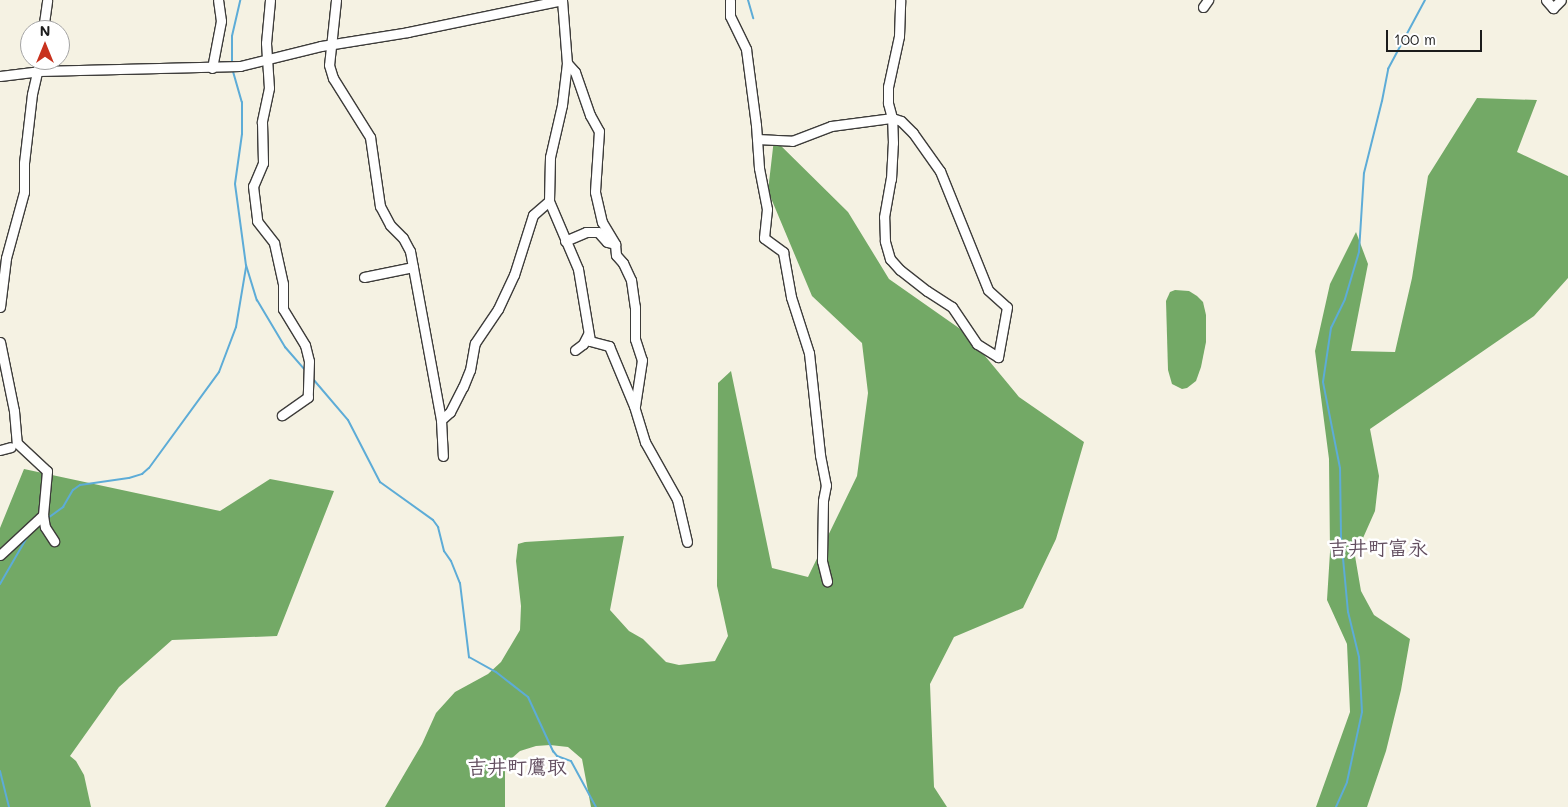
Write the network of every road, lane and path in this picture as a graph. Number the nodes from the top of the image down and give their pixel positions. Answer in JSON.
{"nodes":[{"id":1,"x":47,"y":0,"type":"edge"},
{"id":2,"x":218,"y":0,"type":"edge"},
{"id":3,"x":270,"y":0,"type":"edge"},
{"id":4,"x":336,"y":0,"type":"edge"},
{"id":5,"x":562,"y":0,"type":"edge"},
{"id":6,"x":730,"y":0,"type":"edge"},
{"id":7,"x":900,"y":0,"type":"edge"},
{"id":8,"x":1546,"y":0,"type":"edge"},
{"id":9,"x":1561,"y":0,"type":"edge"},
{"id":10,"x":1568,"y":6,"type":"edge"},
{"id":11,"x":45,"y":20,"type":"edge"},
{"id":12,"x":332,"y":44,"type":"junction"},
{"id":13,"x":267,"y":60,"type":"junction"},
{"id":14,"x":568,"y":63,"type":"junction"},
{"id":15,"x":212,"y":68,"type":"junction"},
{"id":16,"x":39,"y":71,"type":"junction"},
{"id":17,"x":0,"y":76,"type":"edge"},
{"id":18,"x":892,"y":118,"type":"junction"},
{"id":19,"x":757,"y":139,"type":"junction"},
{"id":20,"x":549,"y":202,"type":"junction"},
{"id":21,"x":565,"y":241,"type":"junction"},
{"id":22,"x":615,"y":244,"type":"junction"},
{"id":23,"x":413,"y":268,"type":"junction"},
{"id":24,"x":364,"y":277,"type":"dead end"},
{"id":25,"x":0,"y":307,"type":"edge"},
{"id":26,"x":588,"y":334,"type":"junction"},
{"id":27,"x":0,"y":342,"type":"edge"},
{"id":28,"x":575,"y":350,"type":"dead end"},
{"id":29,"x":634,"y":406,"type":"junction"},
{"id":30,"x":282,"y":415,"type":"dead end"},
{"id":31,"x":441,"y":420,"type":"junction"},
{"id":32,"x":11,"y":447,"type":"dead end"},
{"id":33,"x":0,"y":450,"type":"edge"},
{"id":34,"x":444,"y":456,"type":"dead end"},
{"id":35,"x":43,"y":515,"type":"junction"},
{"id":36,"x":54,"y":541,"type":"dead end"},
{"id":37,"x":687,"y":542,"type":"dead end"},
{"id":38,"x":0,"y":554,"type":"edge"},
{"id":39,"x":827,"y":581,"type":"dead end"}],
"edges":[{"from":1,"to":11,"type":"street"},
{"from":2,"to":15,"type":"street"},
{"from":3,"to":13,"type":"street"},
{"from":4,"to":12,"type":"street"},
{"from":5,"to":12,"type":"street"},
{"from":5,"to":14,"type":"street"},
{"from":6,"to":19,"type":"street"},
{"from":7,"to":18,"type":"street"},
{"from":8,"to":9,"type":"street"},
{"from":9,"to":10,"type":"street"},
{"from":12,"to":13,"type":"street"},
{"from":12,"to":23,"type":"street"},
{"from":13,"to":15,"type":"street"},
{"from":13,"to":30,"type":"street"},
{"from":14,"to":20,"type":"street"},
{"from":14,"to":22,"type":"street"},
{"from":15,"to":16,"type":"street"},
{"from":16,"to":17,"type":"street"},
{"from":16,"to":25,"type":"street"},
{"from":18,"to":18,"type":"street"},
{"from":18,"to":19,"type":"street"},
{"from":19,"to":39,"type":"street"},
{"from":20,"to":21,"type":"street"},
{"from":20,"to":31,"type":"street"},
{"from":21,"to":22,"type":"street"},
{"from":21,"to":26,"type":"street"},
{"from":22,"to":29,"type":"street"},
{"from":23,"to":24,"type":"street"},
{"from":23,"to":31,"type":"street"},
{"from":26,"to":28,"type":"street"},
{"from":26,"to":29,"type":"street"},
{"from":27,"to":35,"type":"street"},
{"from":29,"to":37,"type":"street"},
{"from":31,"to":34,"type":"street"},
{"from":32,"to":33,"type":"street"},
{"from":35,"to":36,"type":"street"},
{"from":35,"to":38,"type":"street"}]}
